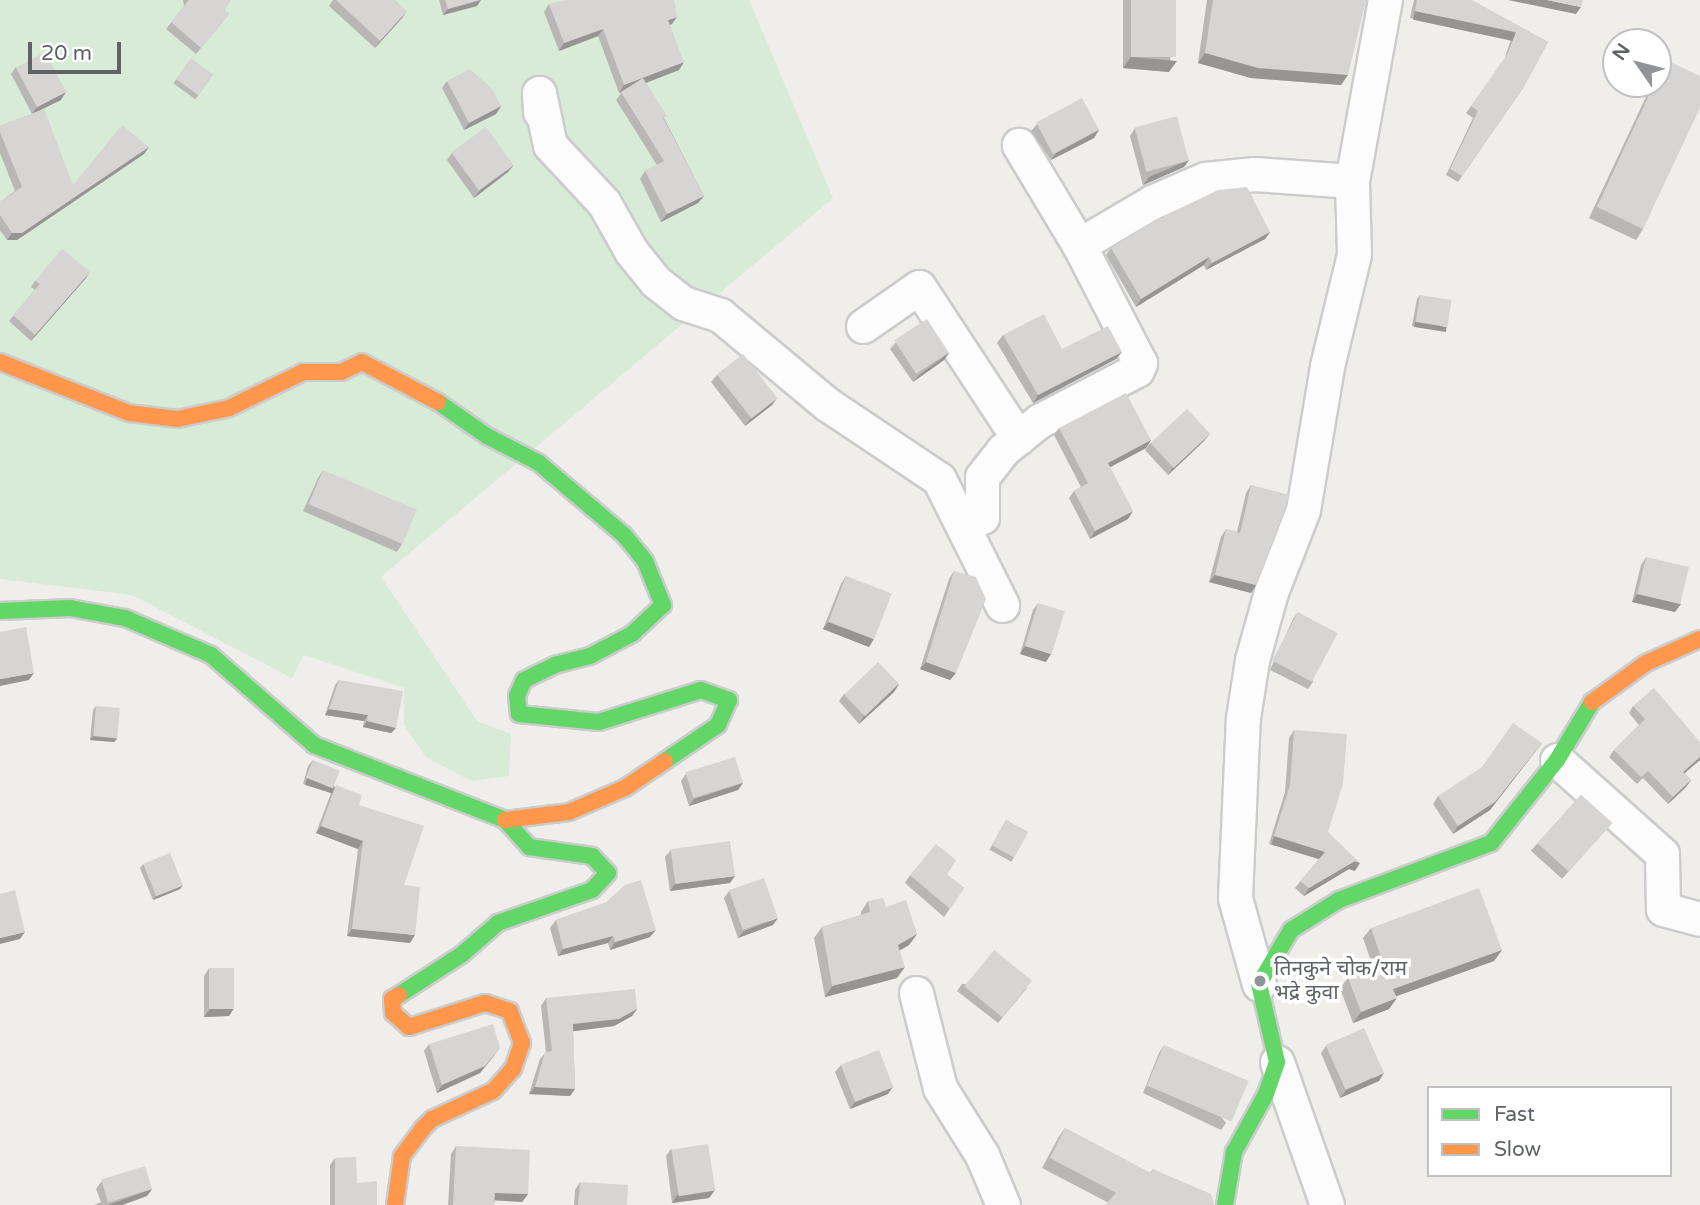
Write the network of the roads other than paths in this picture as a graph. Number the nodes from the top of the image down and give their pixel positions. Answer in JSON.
{"nodes":[{"id":1,"x":1385,"y":0,"type":"edge"},
{"id":2,"x":540,"y":112,"type":"dead end"},
{"id":3,"x":1019,"y":145,"type":"dead end"},
{"id":4,"x":1352,"y":181,"type":"junction"},
{"id":5,"x":1079,"y":245,"type":"junction"},
{"id":6,"x":863,"y":326,"type":"dead end"},
{"id":7,"x":0,"y":362,"type":"edge"},
{"id":8,"x":1018,"y":438,"type":"junction"},
{"id":9,"x":964,"y":523,"type":"junction"},
{"id":10,"x":1002,"y":605,"type":"dead end"},
{"id":11,"x":0,"y":611,"type":"edge"},
{"id":12,"x":1700,"y":639,"type":"edge"},
{"id":13,"x":1557,"y":760,"type":"junction"},
{"id":14,"x":505,"y":820,"type":"junction"},
{"id":15,"x":1700,"y":919,"type":"edge"},
{"id":16,"x":1259,"y":984,"type":"junction"},
{"id":17,"x":916,"y":993,"type":"dead end"},
{"id":18,"x":1277,"y":1062,"type":"junction"},
{"id":19,"x":395,"y":1205,"type":"edge"},
{"id":20,"x":1003,"y":1205,"type":"edge"},
{"id":21,"x":1225,"y":1205,"type":"edge"},
{"id":22,"x":1327,"y":1205,"type":"edge"}],
"edges":[{"from":1,"to":4,"type":"street"},
{"from":2,"to":9,"type":"street"},
{"from":3,"to":5,"type":"street"},
{"from":4,"to":5,"type":"street"},
{"from":4,"to":16,"type":"street"},
{"from":5,"to":8,"type":"street"},
{"from":6,"to":8,"type":"street"},
{"from":7,"to":14,"type":"street"},
{"from":8,"to":9,"type":"street"},
{"from":9,"to":10,"type":"street"},
{"from":11,"to":14,"type":"street"},
{"from":12,"to":13,"type":"street"},
{"from":13,"to":15,"type":"street"},
{"from":13,"to":16,"type":"street"},
{"from":14,"to":19,"type":"street"},
{"from":16,"to":18,"type":"street"},
{"from":17,"to":20,"type":"street"},
{"from":18,"to":21,"type":"street"},
{"from":18,"to":22,"type":"street"}]}
